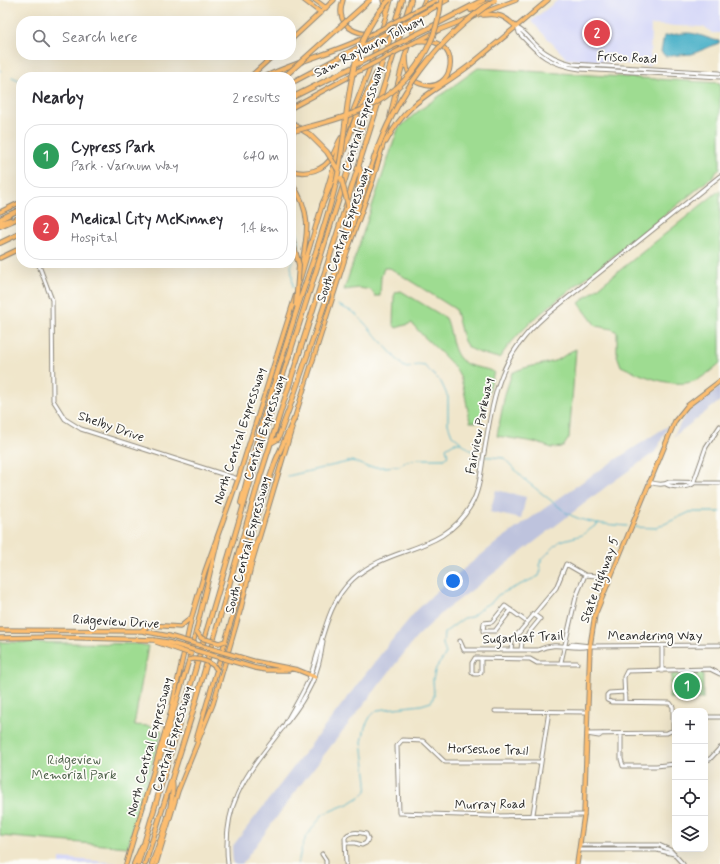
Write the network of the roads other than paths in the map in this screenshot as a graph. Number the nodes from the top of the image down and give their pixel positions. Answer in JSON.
{"nodes":[{"id":1,"x":304,"y":0,"type":"edge"},
{"id":2,"x":315,"y":0,"type":"edge"},
{"id":3,"x":334,"y":0,"type":"edge"},
{"id":4,"x":343,"y":0,"type":"edge"},
{"id":5,"x":370,"y":0,"type":"edge"},
{"id":6,"x":383,"y":0,"type":"edge"},
{"id":7,"x":390,"y":0,"type":"edge"},
{"id":8,"x":402,"y":0,"type":"edge"},
{"id":9,"x":411,"y":0,"type":"edge"},
{"id":10,"x":425,"y":0,"type":"edge"},
{"id":11,"x":436,"y":0,"type":"edge"},
{"id":12,"x":441,"y":0,"type":"edge"},
{"id":13,"x":447,"y":0,"type":"edge"},
{"id":14,"x":483,"y":0,"type":"edge"},
{"id":15,"x":495,"y":0,"type":"edge"},
{"id":16,"x":516,"y":0,"type":"edge"},
{"id":17,"x":548,"y":0,"type":"edge"},
{"id":18,"x":326,"y":8,"type":"junction"},
{"id":19,"x":321,"y":13,"type":"junction"},
{"id":20,"x":457,"y":14,"type":"junction"},
{"id":21,"x":476,"y":16,"type":"junction"},
{"id":22,"x":386,"y":18,"type":"junction"},
{"id":23,"x":517,"y":28,"type":"junction"},
{"id":24,"x":369,"y":35,"type":"junction"},
{"id":25,"x":296,"y":36,"type":"edge"},
{"id":26,"x":424,"y":39,"type":"junction"},
{"id":27,"x":405,"y":53,"type":"junction"},
{"id":28,"x":269,"y":60,"type":"edge"},
{"id":29,"x":572,"y":66,"type":"junction"},
{"id":30,"x":648,"y":69,"type":"junction"},
{"id":31,"x":379,"y":71,"type":"junction"},
{"id":32,"x":255,"y":72,"type":"edge"},
{"id":33,"x":275,"y":72,"type":"edge"},
{"id":34,"x":290,"y":72,"type":"edge"},
{"id":35,"x":714,"y":72,"type":"junction"},
{"id":36,"x":648,"y":73,"type":"junction"},
{"id":37,"x":720,"y":73,"type":"edge"},
{"id":38,"x":714,"y":77,"type":"junction"},
{"id":39,"x":720,"y":77,"type":"edge"},
{"id":40,"x":296,"y":80,"type":"edge"},
{"id":41,"x":296,"y":95,"type":"edge"},
{"id":42,"x":296,"y":105,"type":"edge"},
{"id":43,"x":296,"y":127,"type":"edge"},
{"id":44,"x":296,"y":130,"type":"edge"},
{"id":45,"x":343,"y":136,"type":"junction"},
{"id":46,"x":383,"y":149,"type":"junction"},
{"id":47,"x":359,"y":166,"type":"junction"},
{"id":48,"x":296,"y":171,"type":"edge"},
{"id":49,"x":720,"y":176,"type":"edge"},
{"id":50,"x":296,"y":190,"type":"edge"},
{"id":51,"x":16,"y":204,"type":"edge"},
{"id":52,"x":322,"y":205,"type":"junction"},
{"id":53,"x":16,"y":211,"type":"edge"},
{"id":54,"x":0,"y":212,"type":"edge"},
{"id":55,"x":16,"y":218,"type":"edge"},
{"id":56,"x":0,"y":219,"type":"edge"},
{"id":57,"x":16,"y":219,"type":"edge"},
{"id":58,"x":0,"y":223,"type":"edge"},
{"id":59,"x":0,"y":226,"type":"edge"},
{"id":60,"x":16,"y":235,"type":"edge"},
{"id":61,"x":348,"y":242,"type":"junction"},
{"id":62,"x":0,"y":243,"type":"edge"},
{"id":63,"x":16,"y":250,"type":"edge"},
{"id":64,"x":296,"y":252,"type":"edge"},
{"id":65,"x":0,"y":258,"type":"edge"},
{"id":66,"x":40,"y":268,"type":"edge"},
{"id":67,"x":296,"y":293,"type":"junction"},
{"id":68,"x":293,"y":322,"type":"junction"},
{"id":69,"x":720,"y":381,"type":"edge"},
{"id":70,"x":294,"y":420,"type":"junction"},
{"id":71,"x":720,"y":426,"type":"edge"},
{"id":72,"x":271,"y":443,"type":"junction"},
{"id":73,"x":238,"y":479,"type":"junction"},
{"id":74,"x":649,"y":482,"type":"junction"},
{"id":75,"x":720,"y":483,"type":"edge"},
{"id":76,"x":693,"y":484,"type":"junction"},
{"id":77,"x":221,"y":527,"type":"junction"},
{"id":78,"x":261,"y":531,"type":"junction"},
{"id":79,"x":230,"y":552,"type":"junction"},
{"id":80,"x":236,"y":558,"type":"junction"},
{"id":81,"x":585,"y":574,"type":"junction"},
{"id":82,"x":609,"y":577,"type":"junction"},
{"id":83,"x":511,"y":610,"type":"junction"},
{"id":84,"x":533,"y":614,"type":"junction"},
{"id":85,"x":192,"y":616,"type":"junction"},
{"id":86,"x":527,"y":622,"type":"junction"},
{"id":87,"x":325,"y":629,"type":"junction"},
{"id":88,"x":0,"y":630,"type":"edge"},
{"id":89,"x":92,"y":630,"type":"junction"},
{"id":90,"x":142,"y":631,"type":"junction"},
{"id":91,"x":197,"y":632,"type":"junction"},
{"id":92,"x":0,"y":638,"type":"edge"},
{"id":93,"x":92,"y":638,"type":"junction"},
{"id":94,"x":225,"y":641,"type":"junction"},
{"id":95,"x":460,"y":641,"type":"dead end"},
{"id":96,"x":194,"y":643,"type":"junction"},
{"id":97,"x":720,"y":645,"type":"edge"},
{"id":98,"x":565,"y":646,"type":"junction"},
{"id":99,"x":590,"y":646,"type":"junction"},
{"id":100,"x":662,"y":646,"type":"junction"},
{"id":101,"x":478,"y":650,"type":"junction"},
{"id":102,"x":511,"y":650,"type":"junction"},
{"id":103,"x":521,"y":650,"type":"junction"},
{"id":104,"x":192,"y":652,"type":"junction"},
{"id":105,"x":222,"y":652,"type":"junction"},
{"id":106,"x":220,"y":658,"type":"junction"},
{"id":107,"x":479,"y":658,"type":"junction"},
{"id":108,"x":189,"y":660,"type":"junction"},
{"id":109,"x":561,"y":662,"type":"junction"},
{"id":110,"x":577,"y":663,"type":"dead end"},
{"id":111,"x":217,"y":670,"type":"junction"},
{"id":112,"x":298,"y":670,"type":"junction"},
{"id":113,"x":662,"y":671,"type":"junction"},
{"id":114,"x":720,"y":674,"type":"edge"},
{"id":115,"x":310,"y":675,"type":"junction"},
{"id":116,"x":315,"y":677,"type":"junction"},
{"id":117,"x":625,"y":692,"type":"junction"},
{"id":118,"x":625,"y":702,"type":"junction"},
{"id":119,"x":673,"y":708,"type":"edge"},
{"id":120,"x":495,"y":711,"type":"dead end"},
{"id":121,"x":549,"y":711,"type":"junction"},
{"id":122,"x":587,"y":712,"type":"junction"},
{"id":123,"x":708,"y":717,"type":"edge"},
{"id":124,"x":720,"y":717,"type":"edge"},
{"id":125,"x":283,"y":728,"type":"junction"},
{"id":126,"x":672,"y":730,"type":"edge"},
{"id":127,"x":587,"y":734,"type":"junction"},
{"id":128,"x":621,"y":734,"type":"junction"},
{"id":129,"x":720,"y":748,"type":"edge"},
{"id":130,"x":191,"y":755,"type":"junction"},
{"id":131,"x":708,"y":759,"type":"edge"},
{"id":132,"x":541,"y":762,"type":"junction"},
{"id":133,"x":672,"y":764,"type":"edge"},
{"id":134,"x":154,"y":774,"type":"junction"},
{"id":135,"x":172,"y":777,"type":"junction"},
{"id":136,"x":398,"y":811,"type":"joint"},
{"id":137,"x":533,"y":814,"type":"junction"},
{"id":138,"x":584,"y":815,"type":"junction"},
{"id":139,"x":146,"y":839,"type":"junction"},
{"id":140,"x":345,"y":842,"type":"junction"},
{"id":141,"x":580,"y":845,"type":"junction"},
{"id":142,"x":579,"y":850,"type":"junction"},
{"id":143,"x":322,"y":854,"type":"dead end"},
{"id":144,"x":674,"y":854,"type":"junction"},
{"id":145,"x":126,"y":864,"type":"edge"},
{"id":146,"x":134,"y":864,"type":"edge"},
{"id":147,"x":138,"y":864,"type":"edge"},
{"id":148,"x":145,"y":864,"type":"edge"},
{"id":149,"x":152,"y":864,"type":"edge"},
{"id":150,"x":156,"y":864,"type":"edge"},
{"id":151,"x":228,"y":864,"type":"edge"},
{"id":152,"x":326,"y":864,"type":"edge"},
{"id":153,"x":346,"y":864,"type":"edge"},
{"id":154,"x":577,"y":864,"type":"edge"},
{"id":155,"x":684,"y":864,"type":"edge"}],
"edges":[{"from":1,"to":19,"type":"main road"},
{"from":2,"to":18,"type":"main road"},
{"from":3,"to":18,"type":"main road"},
{"from":4,"to":24,"type":"main road"},
{"from":5,"to":34,"type":"highway","bridge":true},
{"from":6,"to":22,"type":"main road"},
{"from":7,"to":22,"type":"main road"},
{"from":7,"to":68,"type":"highway","bridge":true},
{"from":8,"to":31,"type":"highway","name":"Central Expressway"},
{"from":9,"to":47,"type":"highway","name":"Central Expressway"},
{"from":10,"to":27,"type":"main road","name":"South Central Expressway"},
{"from":11,"to":24,"type":"main road","bridge":true},
{"from":12,"to":44,"type":"highway","bridge":true},
{"from":13,"to":40,"type":"highway","name":"Sam Rayburn Tollway","bridge":true},
{"from":14,"to":20,"type":"highway"},
{"from":15,"to":20,"type":"highway"},
{"from":15,"to":61,"type":"highway","bridge":true},
{"from":16,"to":21,"type":"main road"},
{"from":17,"to":23,"type":"main road"},
{"from":18,"to":19,"type":"main road"},
{"from":19,"to":25,"type":"main road"},
{"from":20,"to":41,"type":"highway","name":"Sam Rayburn Tollway","bridge":true},
{"from":21,"to":23,"type":"main road"},
{"from":21,"to":26,"type":"main road"},
{"from":22,"to":45,"type":"main road","name":"North Central Expressway"},
{"from":23,"to":29,"type":"street","name":"Frisco Road"},
{"from":23,"to":46,"type":"main road"},
{"from":24,"to":33,"type":"main road"},
{"from":26,"to":27,"type":"main road"},
{"from":26,"to":42,"type":"main road","bridge":true},
{"from":27,"to":46,"type":"main road","name":"South Central Expressway"},
{"from":28,"to":32,"type":"main road"},
{"from":29,"to":30,"type":"street","name":"Frisco Road"},
{"from":29,"to":36,"type":"street"},
{"from":30,"to":35,"type":"street","name":"Frisco Road"},
{"from":30,"to":36,"type":"street"},
{"from":31,"to":52,"type":"highway"},
{"from":31,"to":79,"type":"highway","name":"Central Expressway"},
{"from":35,"to":37,"type":"street","name":"Frisco Road"},
{"from":35,"to":38,"type":"street"},
{"from":36,"to":38,"type":"street"},
{"from":38,"to":39,"type":"street"},
{"from":43,"to":61,"type":"highway","bridge":true},
{"from":45,"to":48,"type":"main road"},
{"from":45,"to":52,"type":"main road","name":"North Central Expressway"},
{"from":46,"to":61,"type":"main road","name":"South Central Expressway"},
{"from":47,"to":61,"type":"highway"},
{"from":47,"to":72,"type":"highway","name":"Central Expressway"},
{"from":49,"to":87,"type":"street","name":"Fairview Parkway"},
{"from":50,"to":67,"type":"main road"},
{"from":51,"to":54,"type":"main road"},
{"from":52,"to":67,"type":"main road","name":"North Central Expressway"},
{"from":53,"to":56,"type":"highway"},
{"from":55,"to":58,"type":"highway"},
{"from":57,"to":59,"type":"highway"},
{"from":60,"to":62,"type":"highway"},
{"from":61,"to":70,"type":"main road","name":"South Central Expressway"},
{"from":61,"to":72,"type":"highway"},
{"from":63,"to":65,"type":"main road"},
{"from":64,"to":68,"type":"highway","bridge":true},
{"from":66,"to":73,"type":"street","name":"Shelby Drive"},
{"from":67,"to":73,"type":"main road","name":"North Central Expressway"},
{"from":68,"to":79,"type":"highway"},
{"from":69,"to":74,"type":"main road","name":"State Highway 5"},
{"from":70,"to":78,"type":"main road","name":"South Central Expressway"},
{"from":70,"to":80,"type":"highway"},
{"from":71,"to":76,"type":"street"},
{"from":72,"to":80,"type":"highway","name":"Central Expressway"},
{"from":73,"to":77,"type":"main road","name":"North Central Expressway"},
{"from":74,"to":76,"type":"street"},
{"from":74,"to":82,"type":"main road","name":"State Highway 5"},
{"from":75,"to":76,"type":"street"},
{"from":77,"to":85,"type":"main road","name":"North Central Expressway"},
{"from":77,"to":91,"type":"main road"},
{"from":78,"to":94,"type":"main road"},
{"from":78,"to":130,"type":"main road","name":"South Central Expressway"},
{"from":79,"to":139,"type":"highway","name":"Central Expressway"},
{"from":80,"to":135,"type":"highway","name":"Central Expressway"},
{"from":81,"to":82,"type":"street"},
{"from":81,"to":84,"type":"street"},
{"from":81,"to":98,"type":"street"},
{"from":82,"to":99,"type":"main road","name":"State Highway 5"},
{"from":83,"to":83,"type":"street"},
{"from":83,"to":86,"type":"street"},
{"from":84,"to":86,"type":"street"},
{"from":84,"to":103,"type":"street"},
{"from":85,"to":90,"type":"main road"},
{"from":85,"to":134,"type":"main road","name":"North Central Expressway"},
{"from":86,"to":102,"type":"street"},
{"from":87,"to":115,"type":"street","name":"Fairview Parkway"},
{"from":87,"to":116,"type":"street","name":"Fairview Parkway"},
{"from":88,"to":89,"type":"main road","name":"Ridgeview Drive"},
{"from":89,"to":90,"type":"main road","name":"Ridgeview Drive"},
{"from":89,"to":93,"type":"main road"},
{"from":90,"to":96,"type":"main road","name":"Ridgeview Drive","bridge":true},
{"from":91,"to":94,"type":"main road","bridge":true},
{"from":91,"to":96,"type":"main road","bridge":true},
{"from":92,"to":93,"type":"main road","name":"Ridgeview Drive"},
{"from":93,"to":104,"type":"main road","name":"Ridgeview Drive","bridge":true},
{"from":94,"to":105,"type":"main road","bridge":true},
{"from":95,"to":101,"type":"street","name":"Sugarloaf Trail"},
{"from":96,"to":104,"type":"main road","bridge":true},
{"from":96,"to":105,"type":"main road","name":"Ridgeview Drive","bridge":true},
{"from":97,"to":100,"type":"street","name":"Meandering Way"},
{"from":98,"to":99,"type":"street","name":"Sugarloaf Trail"},
{"from":98,"to":103,"type":"street","name":"Sugarloaf Trail"},
{"from":98,"to":109,"type":"street"},
{"from":99,"to":100,"type":"street","name":"Meandering Way"},
{"from":99,"to":122,"type":"main road","name":"State Highway 5"},
{"from":100,"to":113,"type":"street"},
{"from":101,"to":102,"type":"street","name":"Sugarloaf Trail"},
{"from":101,"to":107,"type":"street"},
{"from":102,"to":103,"type":"street","name":"Sugarloaf Trail"},
{"from":104,"to":106,"type":"main road","name":"Ridgeview Drive","bridge":true},
{"from":104,"to":108,"type":"main road","bridge":true},
{"from":105,"to":106,"type":"main road","bridge":true},
{"from":105,"to":112,"type":"main road","name":"Ridgeview Drive","bridge":true},
{"from":106,"to":111,"type":"main road","bridge":true},
{"from":106,"to":112,"type":"main road","name":"Ridgeview Drive","bridge":true},
{"from":107,"to":107,"type":"street"},
{"from":107,"to":109,"type":"street"},
{"from":108,"to":111,"type":"main road","bridge":true},
{"from":108,"to":134,"type":"main road"},
{"from":109,"to":110,"type":"street"},
{"from":111,"to":130,"type":"main road"},
{"from":112,"to":115,"type":"main road","name":"Ridgeview Drive"},
{"from":113,"to":114,"type":"street"},
{"from":113,"to":117,"type":"street"},
{"from":115,"to":116,"type":"main road","name":"Ridgeview Drive"},
{"from":115,"to":125,"type":"street","name":"Fairview Parkway"},
{"from":116,"to":125,"type":"street","name":"Fairview Parkway"},
{"from":117,"to":118,"type":"street"},
{"from":117,"to":118,"type":"street"},
{"from":118,"to":119,"type":"street"},
{"from":120,"to":121,"type":"street"},
{"from":121,"to":122,"type":"street"},
{"from":121,"to":132,"type":"street"},
{"from":122,"to":127,"type":"main road","name":"State Highway 5"},
{"from":123,"to":124,"type":"street"},
{"from":125,"to":151,"type":"street","name":"Fairview Parkway"},
{"from":126,"to":128,"type":"street"},
{"from":127,"to":128,"type":"street"},
{"from":127,"to":138,"type":"main road","name":"State Highway 5"},
{"from":128,"to":133,"type":"street"},
{"from":129,"to":131,"type":"street"},
{"from":130,"to":150,"type":"main road","name":"South Central Expressway"},
{"from":132,"to":136,"type":"street","name":"Horseshoe Trail"},
{"from":132,"to":137,"type":"street"},
{"from":134,"to":145,"type":"main road","name":"North Central Expressway"},
{"from":135,"to":148,"type":"highway","name":"Central Expressway"},
{"from":135,"to":149,"type":"highway"},
{"from":136,"to":137,"type":"street","name":"Murray Road"},
{"from":137,"to":138,"type":"street","name":"Murray Road"},
{"from":138,"to":141,"type":"main road","name":"State Highway 5"},
{"from":139,"to":146,"type":"highway"},
{"from":139,"to":147,"type":"highway","name":"Central Expressway"},
{"from":140,"to":140,"type":"street"},
{"from":140,"to":153,"type":"street"},
{"from":141,"to":142,"type":"main road","name":"State Highway 5"},
{"from":141,"to":144,"type":"street"},
{"from":142,"to":144,"type":"street"},
{"from":142,"to":154,"type":"main road","name":"State Highway 5"},
{"from":143,"to":152,"type":"street"},
{"from":144,"to":155,"type":"street"}]}
